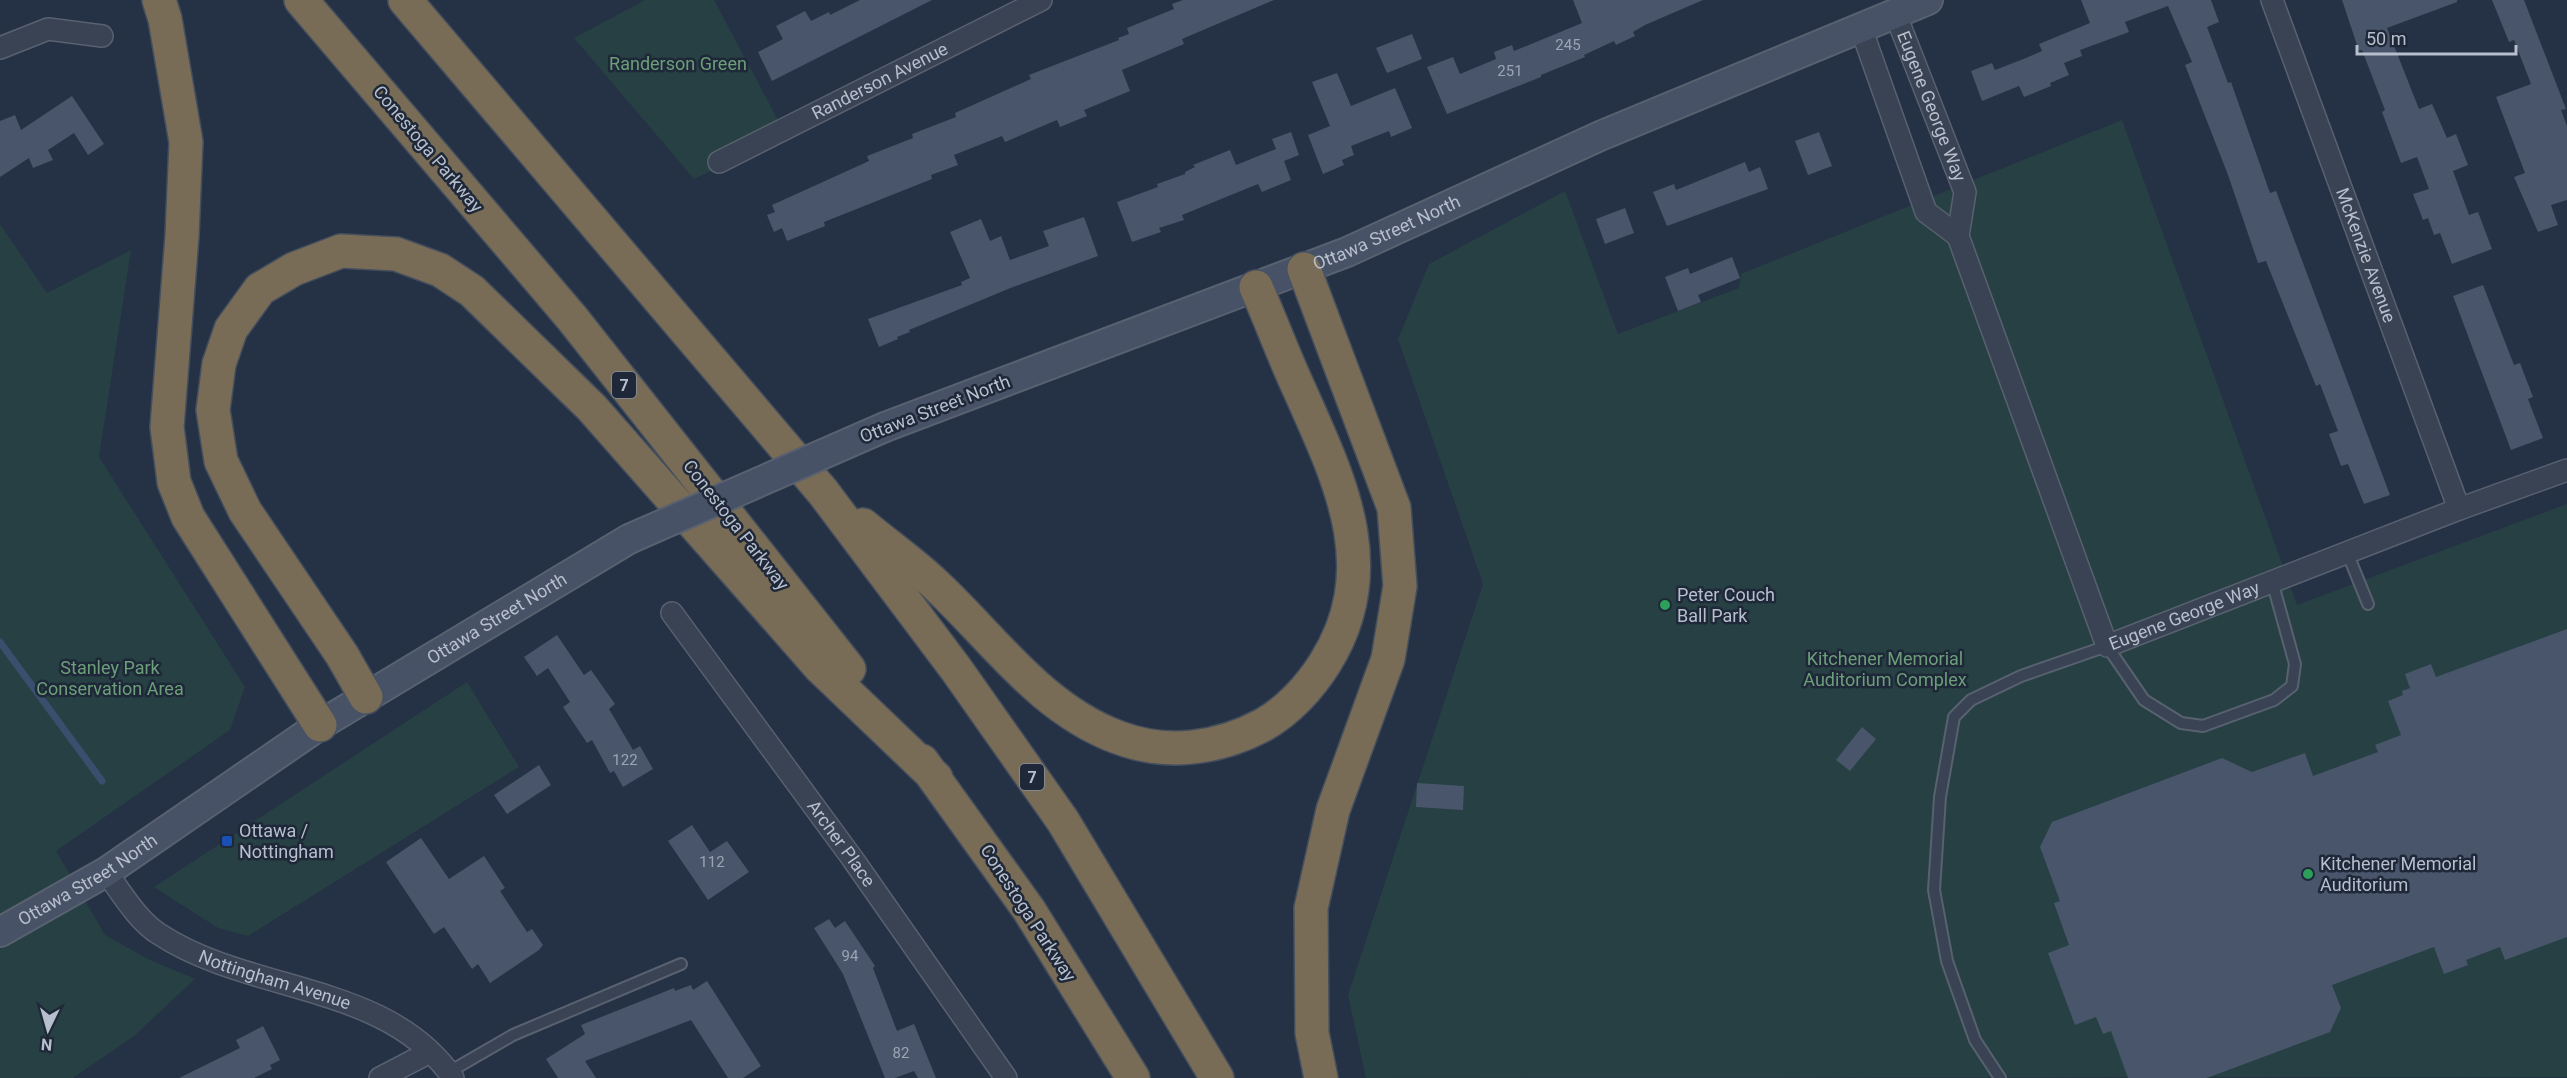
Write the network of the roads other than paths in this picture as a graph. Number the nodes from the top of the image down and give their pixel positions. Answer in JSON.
{"nodes":[{"id":1,"x":159,"y":0,"type":"edge"},
{"id":2,"x":301,"y":0,"type":"edge"},
{"id":3,"x":405,"y":0,"type":"edge"},
{"id":4,"x":1041,"y":0,"type":"edge"},
{"id":5,"x":1928,"y":0,"type":"edge"},
{"id":6,"x":2272,"y":0,"type":"edge"},
{"id":7,"x":1895,"y":13,"type":"junction"},
{"id":8,"x":1861,"y":28,"type":"junction"},
{"id":9,"x":102,"y":36,"type":"dead end"},
{"id":10,"x":0,"y":48,"type":"edge"},
{"id":11,"x":719,"y":162,"type":"dead end"},
{"id":12,"x":1958,"y":236,"type":"junction"},
{"id":13,"x":1304,"y":269,"type":"junction"},
{"id":14,"x":1256,"y":287,"type":"junction"},
{"id":15,"x":2567,"y":470,"type":"edge"},
{"id":16,"x":822,"y":492,"type":"junction"},
{"id":17,"x":2460,"y":508,"type":"junction"},
{"id":18,"x":2347,"y":552,"type":"junction"},
{"id":19,"x":2272,"y":581,"type":"junction"},
{"id":20,"x":2368,"y":604,"type":"dead end"},
{"id":21,"x":672,"y":613,"type":"dead end"},
{"id":22,"x":2107,"y":646,"type":"junction"},
{"id":23,"x":366,"y":697,"type":"junction"},
{"id":24,"x":320,"y":725,"type":"junction"},
{"id":25,"x":936,"y":778,"type":"junction"},
{"id":26,"x":105,"y":872,"type":"junction"},
{"id":27,"x":0,"y":932,"type":"edge"},
{"id":28,"x":681,"y":964,"type":"dead end"},
{"id":29,"x":430,"y":1052,"type":"junction"},
{"id":30,"x":451,"y":1075,"type":"edge"},
{"id":31,"x":380,"y":1078,"type":"edge"},
{"id":32,"x":1006,"y":1078,"type":"edge"},
{"id":33,"x":1133,"y":1078,"type":"edge"},
{"id":34,"x":1217,"y":1078,"type":"edge"},
{"id":35,"x":1321,"y":1078,"type":"edge"},
{"id":36,"x":2000,"y":1078,"type":"edge"}],
"edges":[{"from":1,"to":24,"type":"highway"},
{"from":2,"to":25,"type":"highway","name":"Conestoga Parkway","number":"7"},
{"from":3,"to":16,"type":"highway","number":"7"},
{"from":4,"to":11,"type":"street","name":"Randerson Avenue"},
{"from":5,"to":7,"type":"main road","name":"Ottawa Street North"},
{"from":6,"to":17,"type":"street","name":"McKenzie Avenue"},
{"from":7,"to":8,"type":"main road","name":"Ottawa Street North"},
{"from":7,"to":12,"type":"street","name":"Eugene George Way"},
{"from":8,"to":12,"type":"street","name":"Eugene George Way"},
{"from":8,"to":13,"type":"main road","name":"Ottawa Street North"},
{"from":9,"to":10,"type":"street"},
{"from":12,"to":22,"type":"street","name":"Eugene George Way"},
{"from":13,"to":14,"type":"main road","name":"Ottawa Street North"},
{"from":13,"to":35,"type":"highway"},
{"from":14,"to":16,"type":"highway"},
{"from":14,"to":23,"type":"main road","name":"Ottawa Street North","bridge":true},
{"from":15,"to":17,"type":"street","name":"Eugene George Way"},
{"from":16,"to":34,"type":"highway","number":"7"},
{"from":17,"to":18,"type":"street","name":"Eugene George Way"},
{"from":18,"to":19,"type":"street","name":"Eugene George Way"},
{"from":18,"to":20,"type":"lane"},
{"from":19,"to":22,"type":"street","name":"Eugene George Way"},
{"from":19,"to":22,"type":"lane"},
{"from":21,"to":32,"type":"street","name":"Archer Place"},
{"from":22,"to":36,"type":"lane"},
{"from":23,"to":24,"type":"main road","name":"Ottawa Street North"},
{"from":23,"to":25,"type":"highway"},
{"from":24,"to":26,"type":"main road","name":"Ottawa Street North"},
{"from":25,"to":33,"type":"highway","name":"Conestoga Parkway","number":"7"},
{"from":26,"to":27,"type":"main road","name":"Ottawa Street North"},
{"from":26,"to":29,"type":"street","name":"Nottingham Avenue"},
{"from":28,"to":30,"type":"lane"},
{"from":29,"to":30,"type":"street","name":"Nottingham Avenue"},
{"from":29,"to":31,"type":"street"}]}
